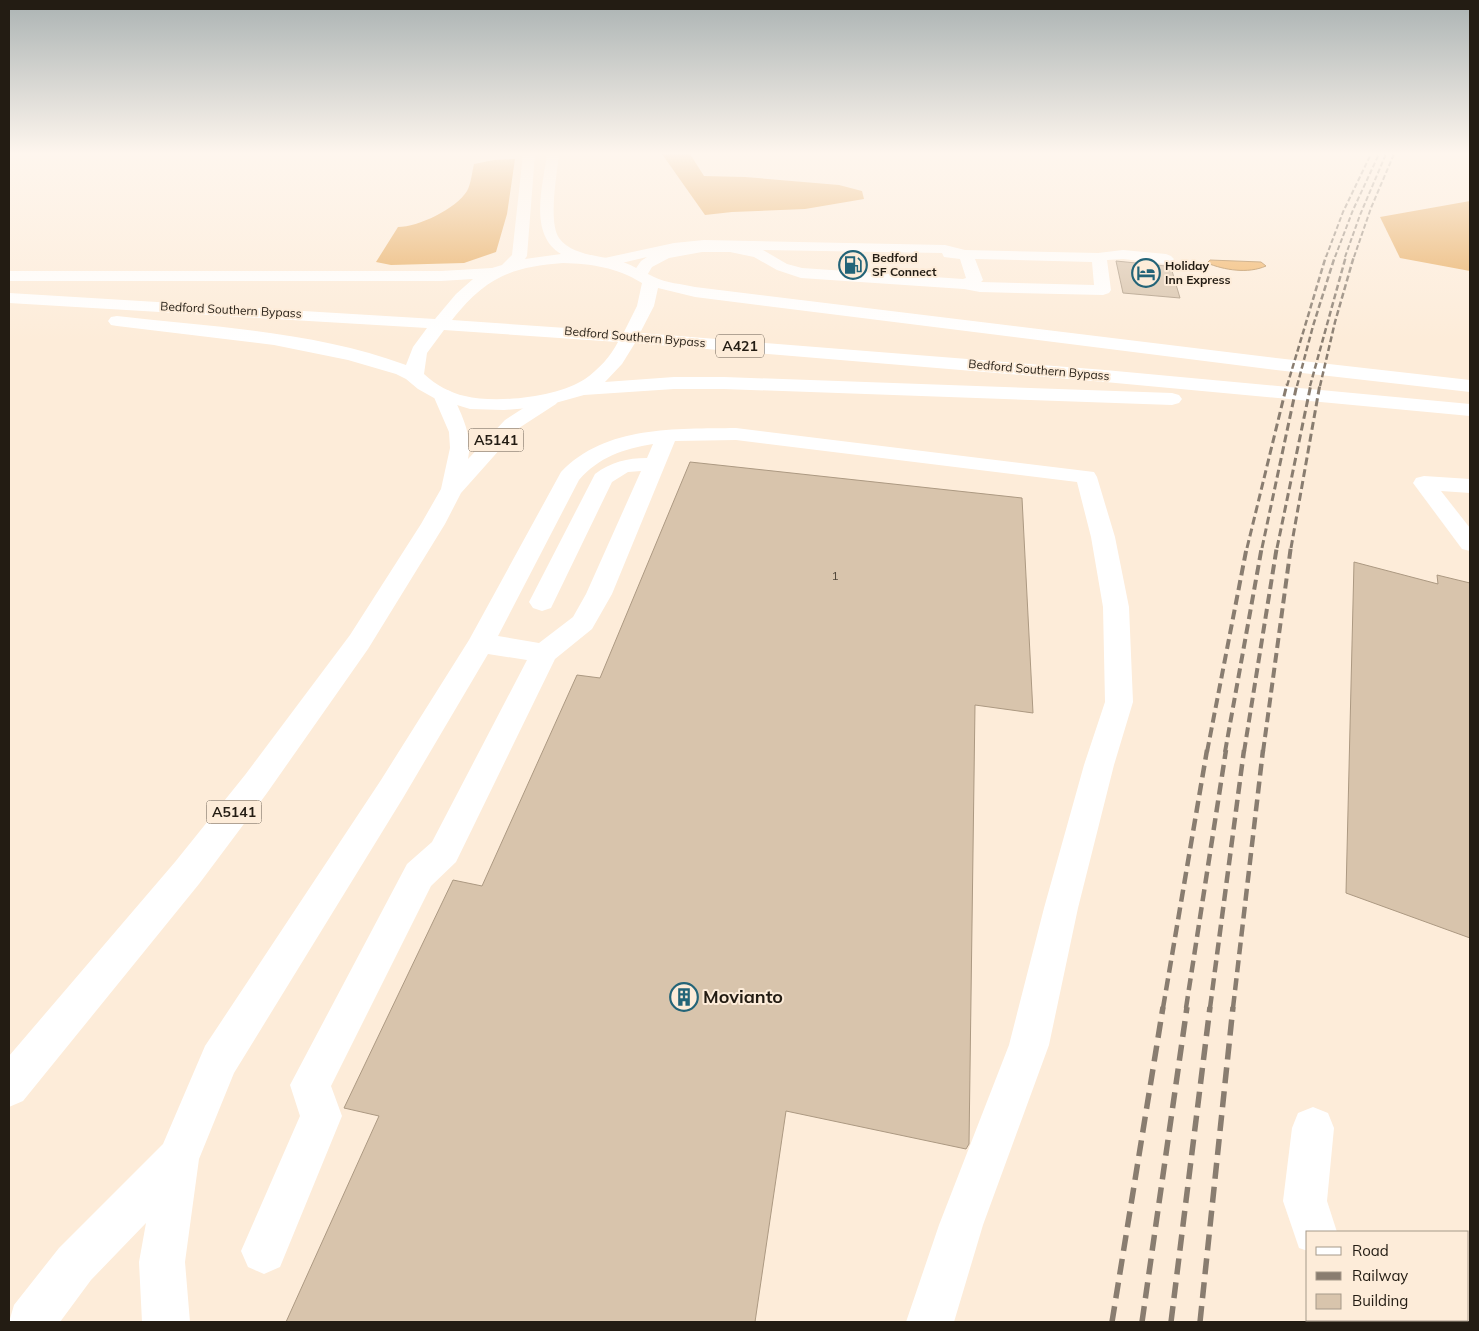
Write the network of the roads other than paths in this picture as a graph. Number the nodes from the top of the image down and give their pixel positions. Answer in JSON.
{"nodes":[{"id":1,"x":524,"y":216,"type":"edge"},
{"id":2,"x":548,"y":216,"type":"edge"},
{"id":3,"x":791,"y":245,"type":"junction"},
{"id":4,"x":762,"y":249,"type":"junction"},
{"id":5,"x":932,"y":253,"type":"junction"},
{"id":6,"x":960,"y":254,"type":"junction"},
{"id":7,"x":1031,"y":256,"type":"junction"},
{"id":8,"x":1066,"y":257,"type":"junction"},
{"id":9,"x":882,"y":258,"type":"junction"},
{"id":10,"x":1098,"y":258,"type":"junction"},
{"id":11,"x":587,"y":259,"type":"junction"},
{"id":12,"x":1166,"y":259,"type":"dead end"},
{"id":13,"x":604,"y":262,"type":"junction"},
{"id":14,"x":508,"y":267,"type":"junction"},
{"id":15,"x":493,"y":273,"type":"junction"},
{"id":16,"x":9,"y":276,"type":"edge"},
{"id":17,"x":645,"y":278,"type":"junction"},
{"id":18,"x":940,"y":282,"type":"junction"},
{"id":19,"x":964,"y":284,"type":"junction"},
{"id":20,"x":9,"y":287,"type":"edge"},
{"id":21,"x":1031,"y":288,"type":"junction"},
{"id":22,"x":1068,"y":289,"type":"junction"},
{"id":23,"x":9,"y":298,"type":"edge"},
{"id":24,"x":9,"y":310,"type":"edge"},
{"id":25,"x":415,"y":376,"type":"junction"},
{"id":26,"x":1470,"y":386,"type":"edge"},
{"id":27,"x":582,"y":389,"type":"junction"},
{"id":28,"x":1470,"y":394,"type":"edge"},
{"id":29,"x":443,"y":395,"type":"junction"},
{"id":30,"x":549,"y":400,"type":"junction"},
{"id":31,"x":1470,"y":410,"type":"edge"},
{"id":32,"x":1470,"y":419,"type":"edge"},
{"id":33,"x":666,"y":436,"type":"junction"},
{"id":34,"x":654,"y":464,"type":"junction"},
{"id":35,"x":1470,"y":486,"type":"edge"},
{"id":36,"x":451,"y":490,"type":"junction"},
{"id":37,"x":1470,"y":544,"type":"edge"},
{"id":38,"x":542,"y":602,"type":"dead end"},
{"id":39,"x":481,"y":643,"type":"junction"},
{"id":40,"x":544,"y":653,"type":"junction"},
{"id":41,"x":9,"y":1087,"type":"edge"},
{"id":42,"x":1313,"y":1128,"type":"dead end"},
{"id":43,"x":178,"y":1160,"type":"junction"},
{"id":44,"x":1315,"y":1231,"type":"edge"},
{"id":45,"x":264,"y":1251,"type":"dead end"},
{"id":46,"x":31,"y":1322,"type":"edge"},
{"id":47,"x":166,"y":1322,"type":"edge"},
{"id":48,"x":930,"y":1322,"type":"edge"}],
"edges":[{"from":1,"to":14,"type":"main road"},
{"from":2,"to":11,"type":"main road"},
{"from":3,"to":4,"type":"main road"},
{"from":3,"to":6,"type":"main road"},
{"from":3,"to":9,"type":"main road"},
{"from":3,"to":9,"type":"main road"},
{"from":4,"to":13,"type":"main road"},
{"from":4,"to":17,"type":"main road"},
{"from":4,"to":18,"type":"main road"},
{"from":5,"to":6,"type":"main road"},
{"from":5,"to":9,"type":"main road"},
{"from":5,"to":18,"type":"main road"},
{"from":6,"to":7,"type":"main road"},
{"from":6,"to":19,"type":"main road"},
{"from":7,"to":8,"type":"main road"},
{"from":7,"to":21,"type":"main road"},
{"from":8,"to":10,"type":"main road"},
{"from":8,"to":22,"type":"main road"},
{"from":10,"to":12,"type":"main road"},
{"from":10,"to":22,"type":"main road"},
{"from":11,"to":13,"type":"main road"},
{"from":11,"to":14,"type":"main road"},
{"from":13,"to":17,"type":"main road"},
{"from":14,"to":15,"type":"main road"},
{"from":15,"to":16,"type":"main road"},
{"from":15,"to":25,"type":"main road"},
{"from":17,"to":26,"type":"main road"},
{"from":17,"to":27,"type":"main road"},
{"from":18,"to":19,"type":"main road"},
{"from":19,"to":21,"type":"main road"},
{"from":20,"to":28,"type":"main road","name":"Bedford Southern Bypass","number":"A421"},
{"from":21,"to":22,"type":"main road"},
{"from":23,"to":31,"type":"main road","name":"Bedford Southern Bypass","number":"A421"},
{"from":24,"to":25,"type":"main road"},
{"from":25,"to":29,"type":"main road"},
{"from":27,"to":30,"type":"main road"},
{"from":27,"to":32,"type":"main road"},
{"from":29,"to":30,"type":"main road"},
{"from":29,"to":36,"type":"main road","number":"A5141"},
{"from":30,"to":36,"type":"main road","number":"A5141"},
{"from":33,"to":34,"type":"main road"},
{"from":33,"to":39,"type":"main road"},
{"from":33,"to":48,"type":"main road"},
{"from":34,"to":38,"type":"main road"},
{"from":34,"to":40,"type":"main road"},
{"from":35,"to":37,"type":"main road"},
{"from":36,"to":41,"type":"main road","number":"A5141"},
{"from":39,"to":40,"type":"main road"},
{"from":39,"to":43,"type":"main road"},
{"from":40,"to":45,"type":"main road"},
{"from":42,"to":44,"type":"main road"},
{"from":43,"to":46,"type":"main road"},
{"from":43,"to":47,"type":"main road"}]}
